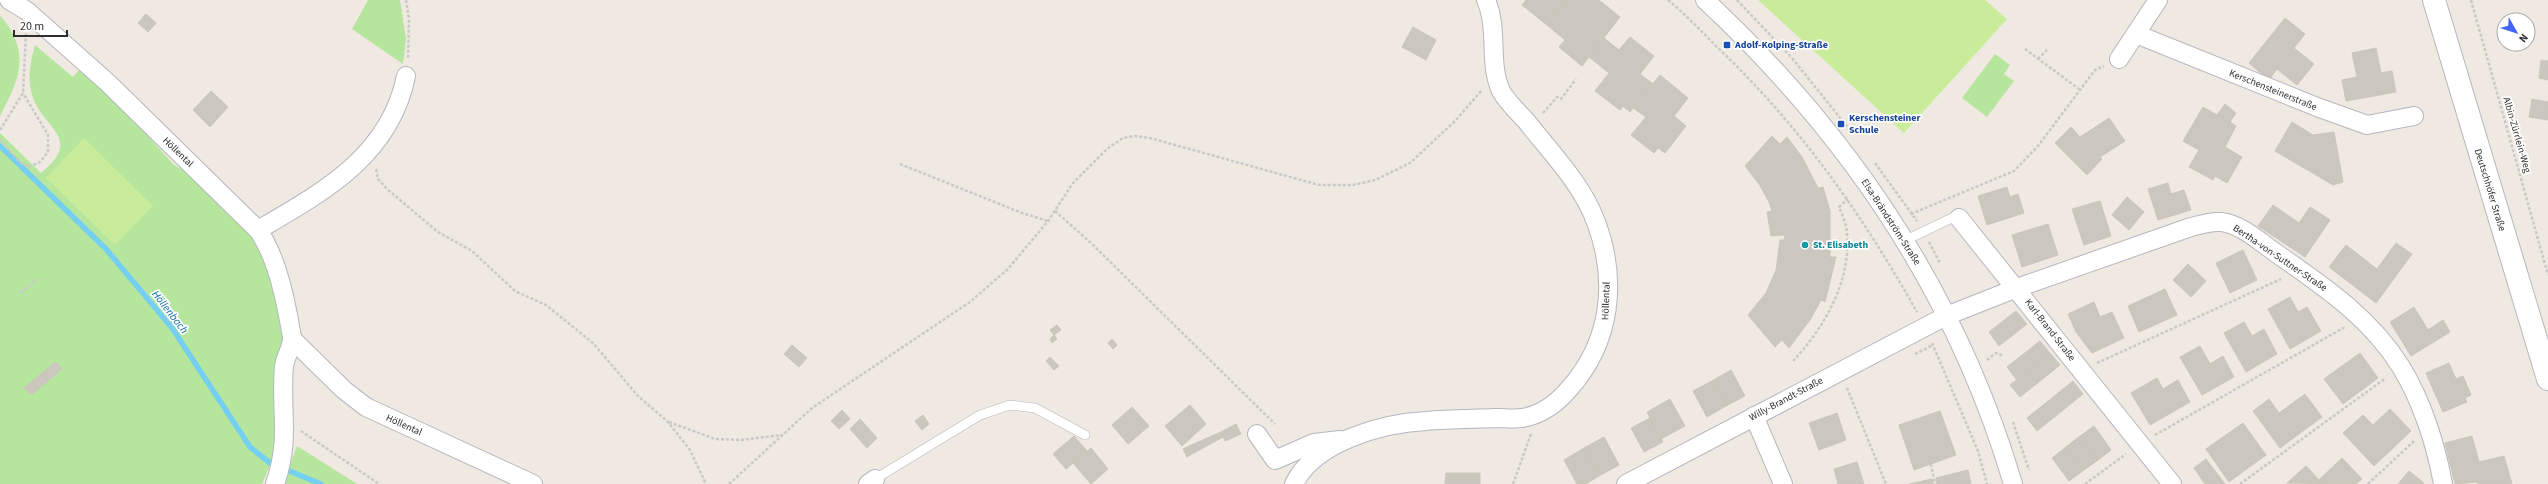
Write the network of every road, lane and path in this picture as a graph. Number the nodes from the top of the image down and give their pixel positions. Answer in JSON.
{"nodes":[{"id":1,"x":10,"y":0,"type":"edge"},
{"id":2,"x":406,"y":0,"type":"edge"},
{"id":3,"x":1486,"y":0,"type":"edge"},
{"id":4,"x":1668,"y":0,"type":"edge"},
{"id":5,"x":1705,"y":0,"type":"edge"},
{"id":6,"x":2158,"y":0,"type":"edge"},
{"id":7,"x":2434,"y":0,"type":"edge"},
{"id":8,"x":2471,"y":0,"type":"edge"},
{"id":9,"x":27,"y":11,"type":"junction"},
{"id":10,"x":2136,"y":34,"type":"junction"},
{"id":11,"x":2024,"y":49,"type":"dead end"},
{"id":12,"x":2047,"y":50,"type":"dead end"},
{"id":13,"x":2038,"y":59,"type":"junction"},
{"id":14,"x":2119,"y":59,"type":"joint"},
{"id":15,"x":1495,"y":75,"type":"junction"},
{"id":16,"x":406,"y":76,"type":"joint"},
{"id":17,"x":1576,"y":78,"type":"dead end"},
{"id":18,"x":2079,"y":89,"type":"junction"},
{"id":19,"x":23,"y":93,"type":"junction"},
{"id":20,"x":1551,"y":105,"type":"dead end"},
{"id":21,"x":2414,"y":116,"type":"dead end"},
{"id":22,"x":0,"y":130,"type":"edge"},
{"id":23,"x":0,"y":140,"type":"edge"},
{"id":24,"x":375,"y":146,"type":"junction"},
{"id":25,"x":900,"y":164,"type":"dead end"},
{"id":26,"x":1848,"y":199,"type":"junction"},
{"id":27,"x":1055,"y":211,"type":"junction"},
{"id":28,"x":1959,"y":218,"type":"joint"},
{"id":29,"x":1048,"y":221,"type":"junction"},
{"id":30,"x":1895,"y":224,"type":"junction"},
{"id":31,"x":258,"y":230,"type":"junction"},
{"id":32,"x":1874,"y":238,"type":"junction"},
{"id":33,"x":1906,"y":240,"type":"junction"},
{"id":34,"x":2300,"y":270,"type":"junction"},
{"id":35,"x":2548,"y":275,"type":"edge"},
{"id":36,"x":37,"y":279,"type":"dead end"},
{"id":37,"x":2017,"y":288,"type":"junction"},
{"id":38,"x":20,"y":293,"type":"dead end"},
{"id":39,"x":1946,"y":316,"type":"junction"},
{"id":40,"x":2362,"y":318,"type":"junction"},
{"id":41,"x":1925,"y":327,"type":"junction"},
{"id":42,"x":292,"y":339,"type":"junction"},
{"id":43,"x":2004,"y":356,"type":"dead end"},
{"id":44,"x":1987,"y":360,"type":"dead end"},
{"id":45,"x":1793,"y":361,"type":"dead end"},
{"id":46,"x":2401,"y":367,"type":"junction"},
{"id":47,"x":2081,"y":370,"type":"junction"},
{"id":48,"x":2548,"y":379,"type":"edge"},
{"id":49,"x":1847,"y":387,"type":"dead end"},
{"id":50,"x":1540,"y":412,"type":"junction"},
{"id":51,"x":1754,"y":416,"type":"junction"},
{"id":52,"x":286,"y":420,"type":"junction"},
{"id":53,"x":668,"y":422,"type":"junction"},
{"id":54,"x":1275,"y":424,"type":"dead end"},
{"id":55,"x":2428,"y":428,"type":"junction"},
{"id":56,"x":1257,"y":434,"type":"dead end"},
{"id":57,"x":782,"y":435,"type":"junction"},
{"id":58,"x":1085,"y":435,"type":"dead end"},
{"id":59,"x":1343,"y":440,"type":"junction"},
{"id":60,"x":2140,"y":443,"type":"junction"},
{"id":61,"x":1930,"y":464,"type":"dead end"},
{"id":62,"x":872,"y":482,"type":"edge"},
{"id":63,"x":275,"y":483,"type":"edge"},
{"id":64,"x":379,"y":484,"type":"edge"},
{"id":65,"x":533,"y":484,"type":"edge"},
{"id":66,"x":706,"y":484,"type":"edge"},
{"id":67,"x":729,"y":484,"type":"edge"},
{"id":68,"x":1294,"y":484,"type":"edge"},
{"id":69,"x":1512,"y":484,"type":"edge"},
{"id":70,"x":1626,"y":484,"type":"edge"},
{"id":71,"x":1783,"y":484,"type":"edge"},
{"id":72,"x":1886,"y":484,"type":"edge"},
{"id":73,"x":1935,"y":484,"type":"edge"},
{"id":74,"x":1987,"y":484,"type":"edge"},
{"id":75,"x":2013,"y":484,"type":"edge"},
{"id":76,"x":2085,"y":484,"type":"edge"},
{"id":77,"x":2172,"y":484,"type":"edge"},
{"id":78,"x":2240,"y":484,"type":"edge"},
{"id":79,"x":2368,"y":484,"type":"edge"},
{"id":80,"x":2443,"y":484,"type":"edge"}],
"edges":[{"from":1,"to":9,"type":"street","name":"Höllental"},
{"from":2,"to":16,"type":"path"},
{"from":3,"to":15,"type":"street","name":"Höllental"},
{"from":4,"to":26,"type":"path"},
{"from":5,"to":30,"type":"street","name":"Elsa-Brändström-Straße"},
{"from":6,"to":10,"type":"street"},
{"from":7,"to":48,"type":"main road","name":"Deutschhöfer Straße"},
{"from":8,"to":35,"type":"path","name":"Albin-Zürrlein-Weg"},
{"from":9,"to":19,"type":"path"},
{"from":9,"to":31,"type":"street","name":"Höllental"},
{"from":10,"to":14,"type":"street"},
{"from":10,"to":21,"type":"street","name":"Kerschensteinerstraße"},
{"from":11,"to":13,"type":"path"},
{"from":12,"to":13,"type":"path"},
{"from":13,"to":18,"type":"path"},
{"from":14,"to":18,"type":"path"},
{"from":15,"to":27,"type":"path"},
{"from":15,"to":50,"type":"street","name":"Höllental"},
{"from":16,"to":24,"type":"street"},
{"from":17,"to":20,"type":"path"},
{"from":18,"to":30,"type":"path"},
{"from":19,"to":22,"type":"path"},
{"from":19,"to":23,"type":"path"},
{"from":24,"to":31,"type":"street"},
{"from":24,"to":53,"type":"path"},
{"from":25,"to":29,"type":"path"},
{"from":26,"to":32,"type":"path"},
{"from":26,"to":45,"type":"path"},
{"from":27,"to":29,"type":"path"},
{"from":27,"to":54,"type":"path"},
{"from":28,"to":33,"type":"lane"},
{"from":28,"to":37,"type":"street","name":"Karl-Brand-Straße"},
{"from":29,"to":57,"type":"path"},
{"from":30,"to":32,"type":"path"},
{"from":30,"to":33,"type":"street","name":"Elsa-Brändström-Straße"},
{"from":31,"to":42,"type":"street","name":"Höllental"},
{"from":32,"to":41,"type":"path"},
{"from":33,"to":39,"type":"street","name":"Elsa-Brändström-Straße"},
{"from":34,"to":37,"type":"street","name":"Bertha-von-Suttner-Straße"},
{"from":34,"to":40,"type":"street","name":"Bertha-von-Suttner-Straße"},
{"from":34,"to":47,"type":"path"},
{"from":36,"to":38,"type":"path"},
{"from":37,"to":39,"type":"street","name":"Bertha-von-Suttner-Straße"},
{"from":37,"to":47,"type":"street","name":"Karl-Brand-Straße"},
{"from":39,"to":41,"type":"street","name":"Willy-Brandt-Straße"},
{"from":39,"to":75,"type":"street","name":"Elsa-Brändström-Straße"},
{"from":40,"to":46,"type":"street","name":"Bertha-von-Suttner-Straße"},
{"from":40,"to":60,"type":"path"},
{"from":41,"to":51,"type":"street","name":"Willy-Brandt-Straße"},
{"from":41,"to":74,"type":"path"},
{"from":42,"to":52,"type":"street"},
{"from":42,"to":65,"type":"street","name":"Höllental"},
{"from":43,"to":44,"type":"path"},
{"from":46,"to":55,"type":"street","name":"Bertha-von-Suttner-Straße"},
{"from":46,"to":78,"type":"path"},
{"from":47,"to":60,"type":"street","name":"Karl-Brand-Straße"},
{"from":49,"to":72,"type":"path"},
{"from":50,"to":59,"type":"street","name":"Höllental"},
{"from":50,"to":69,"type":"path"},
{"from":51,"to":70,"type":"street","name":"Willy-Brandt-Straße"},
{"from":51,"to":71,"type":"street"},
{"from":52,"to":63,"type":"street"},
{"from":52,"to":64,"type":"path"},
{"from":53,"to":57,"type":"path"},
{"from":53,"to":66,"type":"path"},
{"from":55,"to":79,"type":"path"},
{"from":55,"to":80,"type":"street","name":"Bertha-von-Suttner-Straße"},
{"from":56,"to":59,"type":"street","name":"Höllental"},
{"from":57,"to":67,"type":"path"},
{"from":58,"to":62,"type":"lane"},
{"from":59,"to":68,"type":"street","name":"Höllental"},
{"from":60,"to":76,"type":"path"},
{"from":60,"to":77,"type":"street","name":"Karl-Brand-Straße"},
{"from":61,"to":73,"type":"path"}]}
